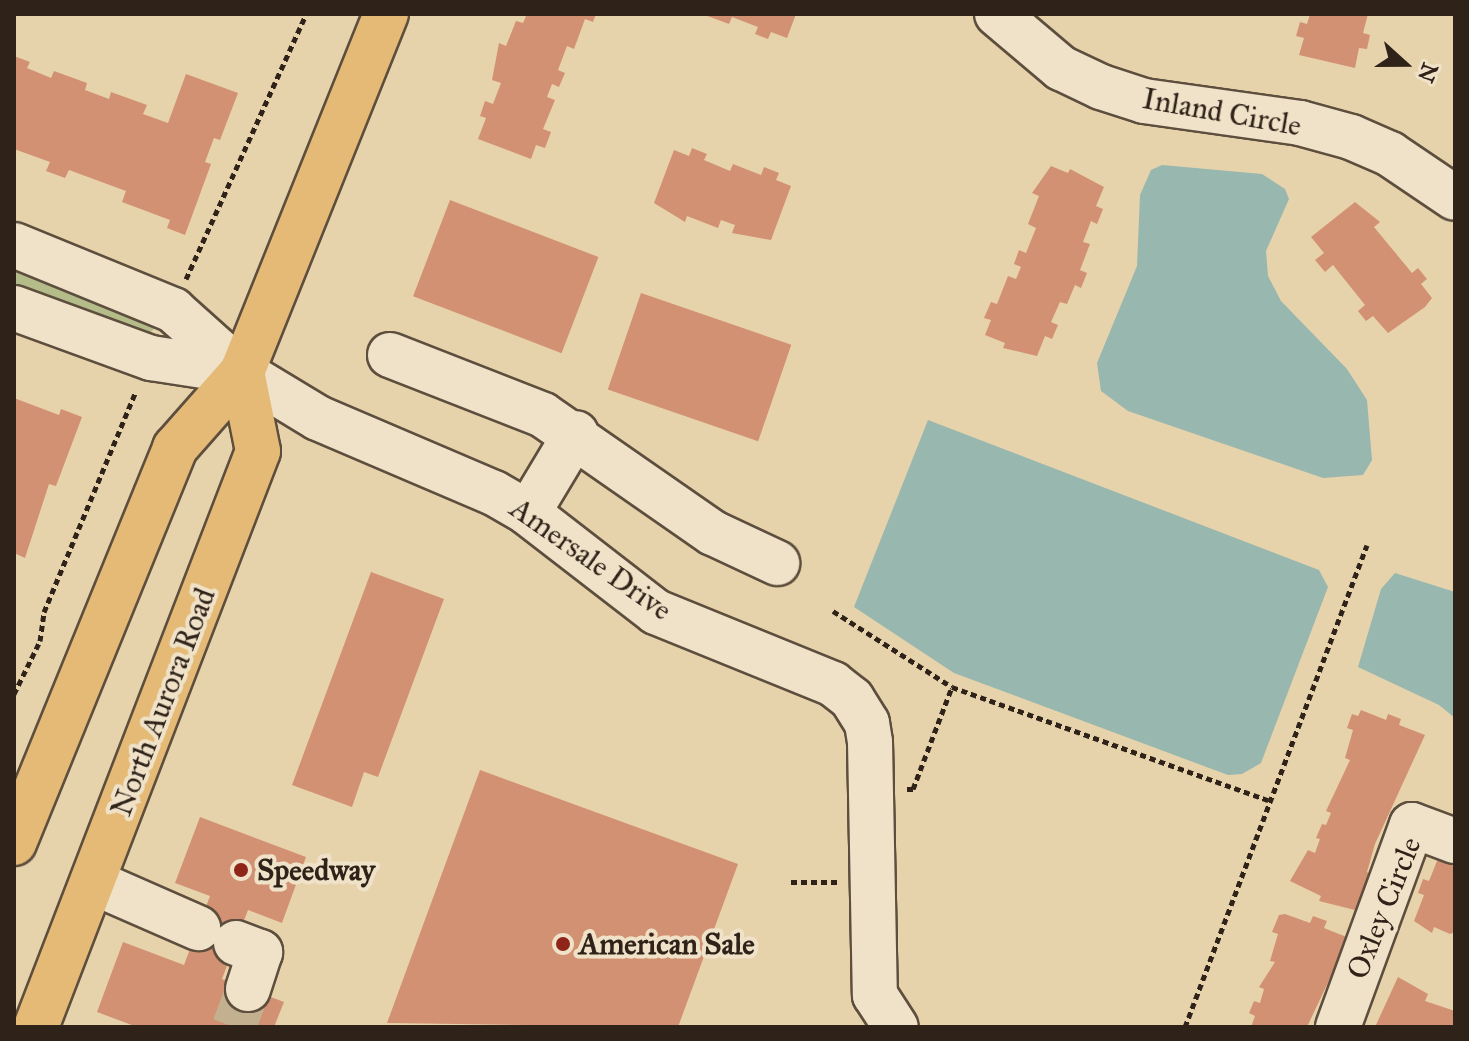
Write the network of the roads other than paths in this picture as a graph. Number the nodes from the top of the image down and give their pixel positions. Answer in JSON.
{"nodes":[{"id":1,"x":386,"y":14,"type":"edge"},
{"id":2,"x":997,"y":14,"type":"edge"},
{"id":3,"x":1455,"y":198,"type":"edge"},
{"id":4,"x":14,"y":245,"type":"edge"},
{"id":5,"x":14,"y":308,"type":"edge"},
{"id":6,"x":390,"y":355,"type":"dead end"},
{"id":7,"x":242,"y":372,"type":"junction"},
{"id":8,"x":576,"y":433,"type":"junction"},
{"id":9,"x":528,"y":513,"type":"junction"},
{"id":10,"x":777,"y":563,"type":"dead end"},
{"id":11,"x":1455,"y":841,"type":"edge"},
{"id":12,"x":14,"y":843,"type":"edge"},
{"id":13,"x":86,"y":901,"type":"junction"},
{"id":14,"x":248,"y":989,"type":"tunnel mouth"},
{"id":15,"x":36,"y":1027,"type":"edge"},
{"id":16,"x":70,"y":1027,"type":"edge"},
{"id":17,"x":896,"y":1027,"type":"edge"},
{"id":18,"x":1338,"y":1027,"type":"edge"}],
"edges":[{"from":1,"to":7,"type":"main road"},
{"from":2,"to":3,"type":"street","name":"Inland Circle"},
{"from":4,"to":7,"type":"street"},
{"from":5,"to":7,"type":"street"},
{"from":6,"to":8,"type":"street"},
{"from":7,"to":9,"type":"street","name":"Amersale Drive"},
{"from":7,"to":12,"type":"main road"},
{"from":7,"to":13,"type":"main road","name":"North Aurora Road"},
{"from":8,"to":9,"type":"street"},
{"from":8,"to":10,"type":"street"},
{"from":9,"to":17,"type":"street","name":"Amersale Drive"},
{"from":11,"to":18,"type":"street","name":"Oxley Circle"},
{"from":13,"to":14,"type":"street"},
{"from":13,"to":15,"type":"main road","name":"North Aurora Road"},
{"from":13,"to":16,"type":"main road"}]}
